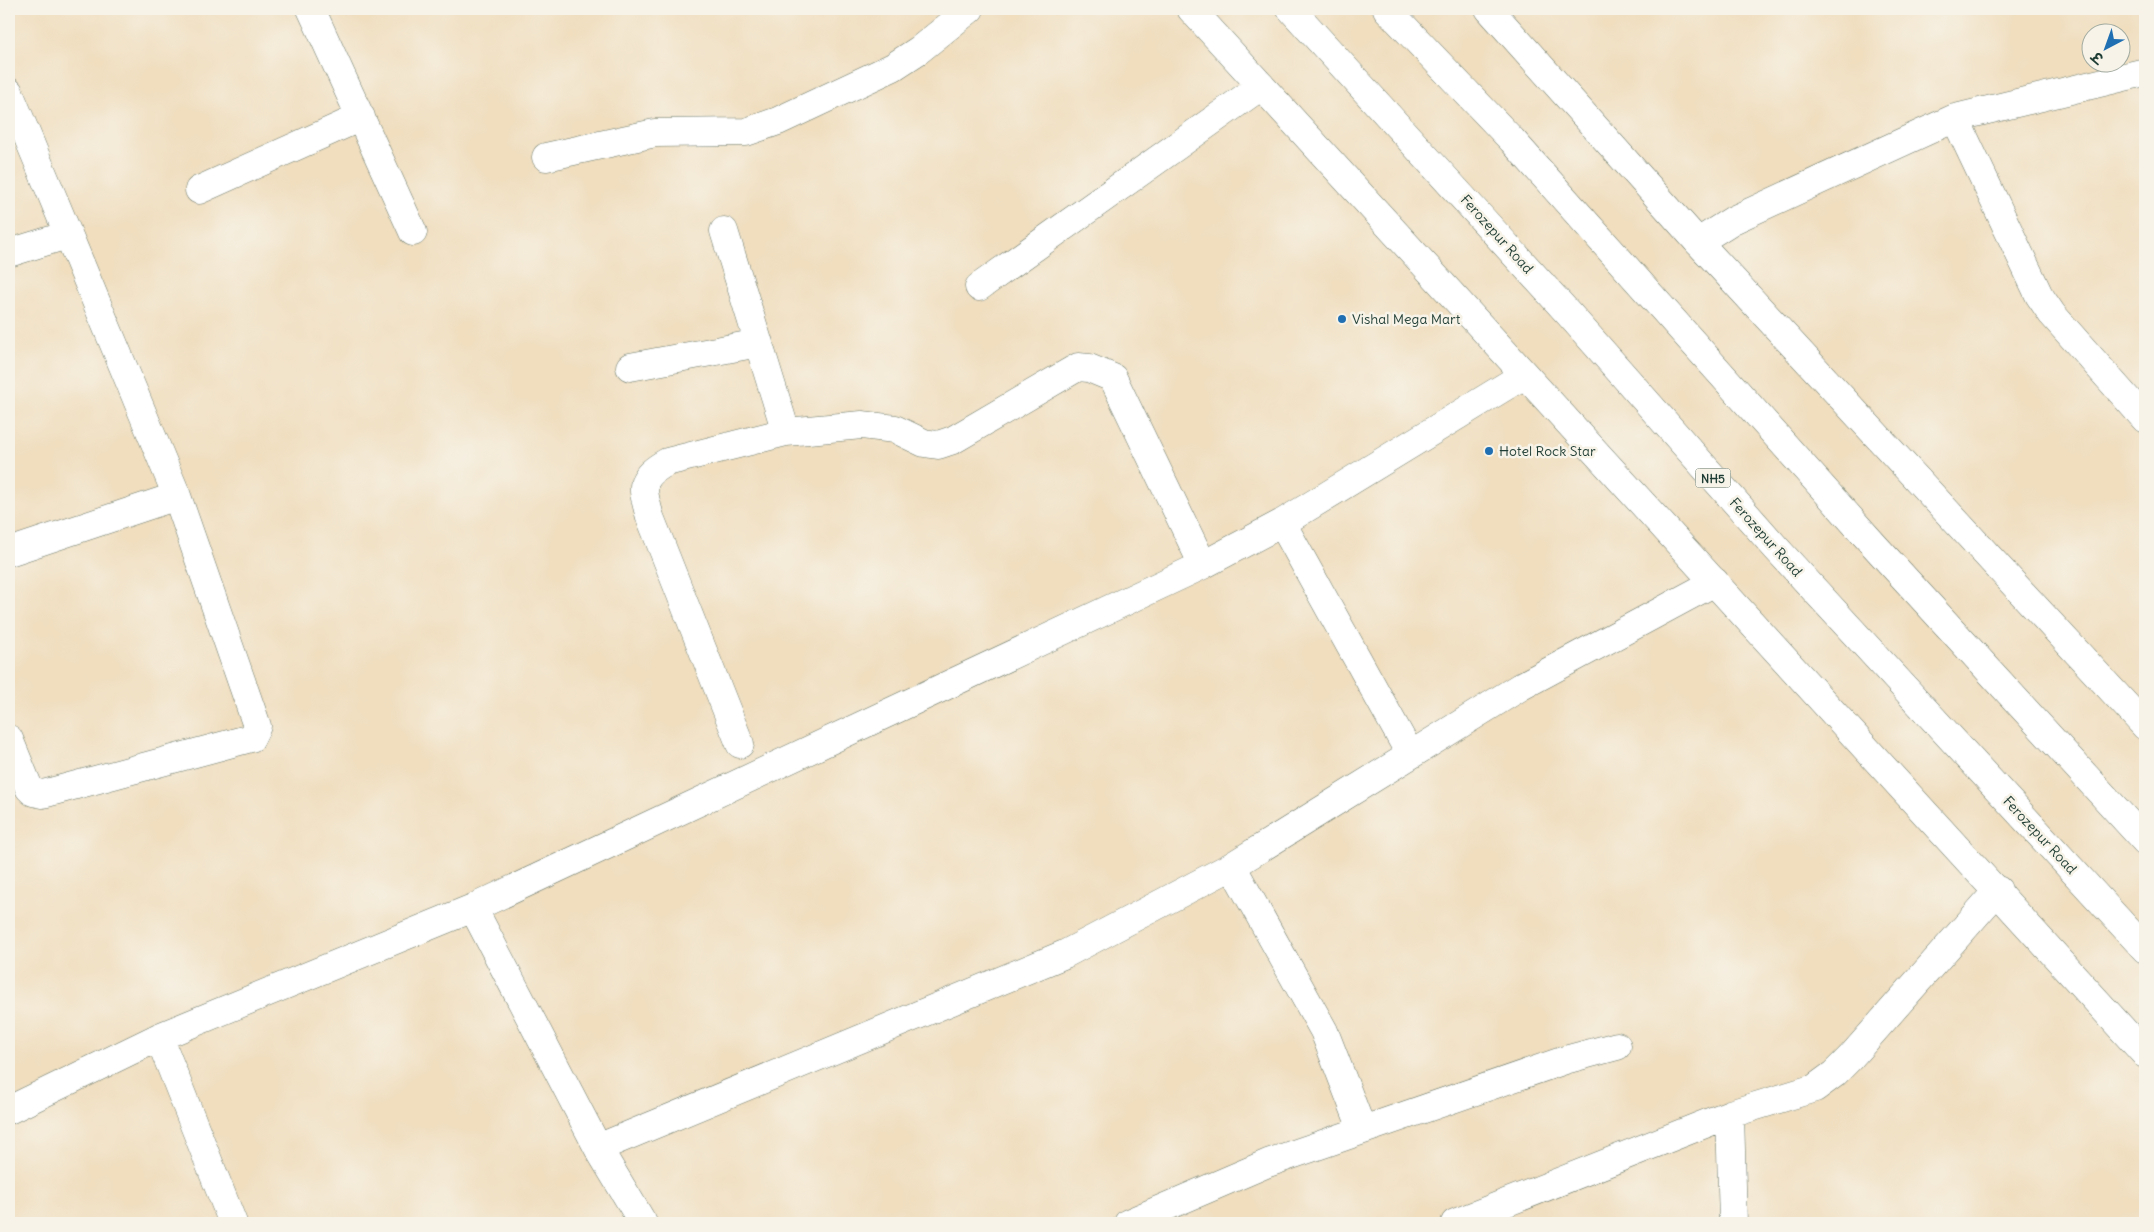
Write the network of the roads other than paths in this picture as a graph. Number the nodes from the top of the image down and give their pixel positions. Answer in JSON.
{"nodes":[{"id":1,"x":311,"y":9,"type":"edge"},
{"id":2,"x":970,"y":9,"type":"edge"},
{"id":3,"x":1191,"y":9,"type":"edge"},
{"id":4,"x":1291,"y":9,"type":"edge"},
{"id":5,"x":1387,"y":9,"type":"edge"},
{"id":6,"x":1488,"y":9,"type":"edge"},
{"id":7,"x":2145,"y":72,"type":"edge"},
{"id":8,"x":1261,"y":86,"type":"junction"},
{"id":9,"x":9,"y":92,"type":"edge"},
{"id":10,"x":361,"y":117,"type":"junction"},
{"id":11,"x":1955,"y":118,"type":"junction"},
{"id":12,"x":546,"y":156,"type":"dead end"},
{"id":13,"x":199,"y":190,"type":"dead end"},
{"id":14,"x":724,"y":230,"type":"dead end"},
{"id":15,"x":413,"y":232,"type":"dead end"},
{"id":16,"x":68,"y":235,"type":"junction"},
{"id":17,"x":1698,"y":242,"type":"junction"},
{"id":18,"x":9,"y":253,"type":"edge"},
{"id":19,"x":979,"y":287,"type":"dead end"},
{"id":20,"x":759,"y":343,"type":"junction"},
{"id":21,"x":630,"y":367,"type":"dead end"},
{"id":22,"x":1524,"y":375,"type":"junction"},
{"id":23,"x":2145,"y":419,"type":"edge"},
{"id":24,"x":786,"y":432,"type":"junction"},
{"id":25,"x":176,"y":496,"type":"junction"},
{"id":26,"x":1282,"y":523,"type":"junction"},
{"id":27,"x":9,"y":552,"type":"edge"},
{"id":28,"x":1203,"y":565,"type":"junction"},
{"id":29,"x":1716,"y":582,"type":"junction"},
{"id":30,"x":2145,"y":726,"type":"edge"},
{"id":31,"x":9,"y":739,"type":"edge"},
{"id":32,"x":740,"y":744,"type":"dead end"},
{"id":33,"x":1410,"y":754,"type":"junction"},
{"id":34,"x":2145,"y":841,"type":"edge"},
{"id":35,"x":1232,"y":866,"type":"junction"},
{"id":36,"x":1998,"y":890,"type":"junction"},
{"id":37,"x":473,"y":908,"type":"junction"},
{"id":38,"x":2142,"y":946,"type":"edge"},
{"id":39,"x":159,"y":1037,"type":"junction"},
{"id":40,"x":1617,"y":1046,"type":"dead end"},
{"id":41,"x":2145,"y":1054,"type":"edge"},
{"id":42,"x":9,"y":1110,"type":"edge"},
{"id":43,"x":1730,"y":1114,"type":"junction"},
{"id":44,"x":1362,"y":1129,"type":"junction"},
{"id":45,"x":598,"y":1148,"type":"junction"},
{"id":46,"x":233,"y":1223,"type":"edge"},
{"id":47,"x":643,"y":1223,"type":"edge"},
{"id":48,"x":1128,"y":1223,"type":"edge"},
{"id":49,"x":1455,"y":1223,"type":"edge"},
{"id":50,"x":1733,"y":1223,"type":"edge"}],
"edges":[{"from":1,"to":10,"type":"main road"},
{"from":2,"to":12,"type":"main road"},
{"from":3,"to":8,"type":"main road"},
{"from":4,"to":38,"type":"main road","name":"Ferozepur Road","number":"NH5"},
{"from":5,"to":34,"type":"main road"},
{"from":6,"to":17,"type":"main road"},
{"from":7,"to":11,"type":"main road"},
{"from":8,"to":19,"type":"main road"},
{"from":8,"to":22,"type":"main road"},
{"from":9,"to":16,"type":"main road"},
{"from":10,"to":13,"type":"main road"},
{"from":10,"to":15,"type":"main road"},
{"from":11,"to":17,"type":"main road"},
{"from":11,"to":23,"type":"main road"},
{"from":14,"to":20,"type":"main road"},
{"from":16,"to":18,"type":"main road"},
{"from":16,"to":25,"type":"main road"},
{"from":17,"to":30,"type":"main road"},
{"from":20,"to":21,"type":"main road"},
{"from":20,"to":24,"type":"main road"},
{"from":22,"to":26,"type":"main road"},
{"from":22,"to":29,"type":"main road"},
{"from":24,"to":28,"type":"main road"},
{"from":24,"to":32,"type":"main road"},
{"from":25,"to":27,"type":"main road"},
{"from":25,"to":31,"type":"main road"},
{"from":26,"to":28,"type":"main road"},
{"from":26,"to":33,"type":"main road"},
{"from":28,"to":37,"type":"main road"},
{"from":29,"to":33,"type":"main road"},
{"from":29,"to":36,"type":"main road"},
{"from":33,"to":35,"type":"main road"},
{"from":35,"to":44,"type":"main road"},
{"from":35,"to":45,"type":"main road"},
{"from":36,"to":41,"type":"main road"},
{"from":36,"to":43,"type":"main road"},
{"from":37,"to":39,"type":"main road"},
{"from":37,"to":45,"type":"main road"},
{"from":39,"to":42,"type":"main road"},
{"from":39,"to":46,"type":"main road"},
{"from":40,"to":44,"type":"main road"},
{"from":43,"to":49,"type":"main road"},
{"from":43,"to":50,"type":"main road"},
{"from":44,"to":48,"type":"main road"},
{"from":45,"to":47,"type":"main road"}]}
